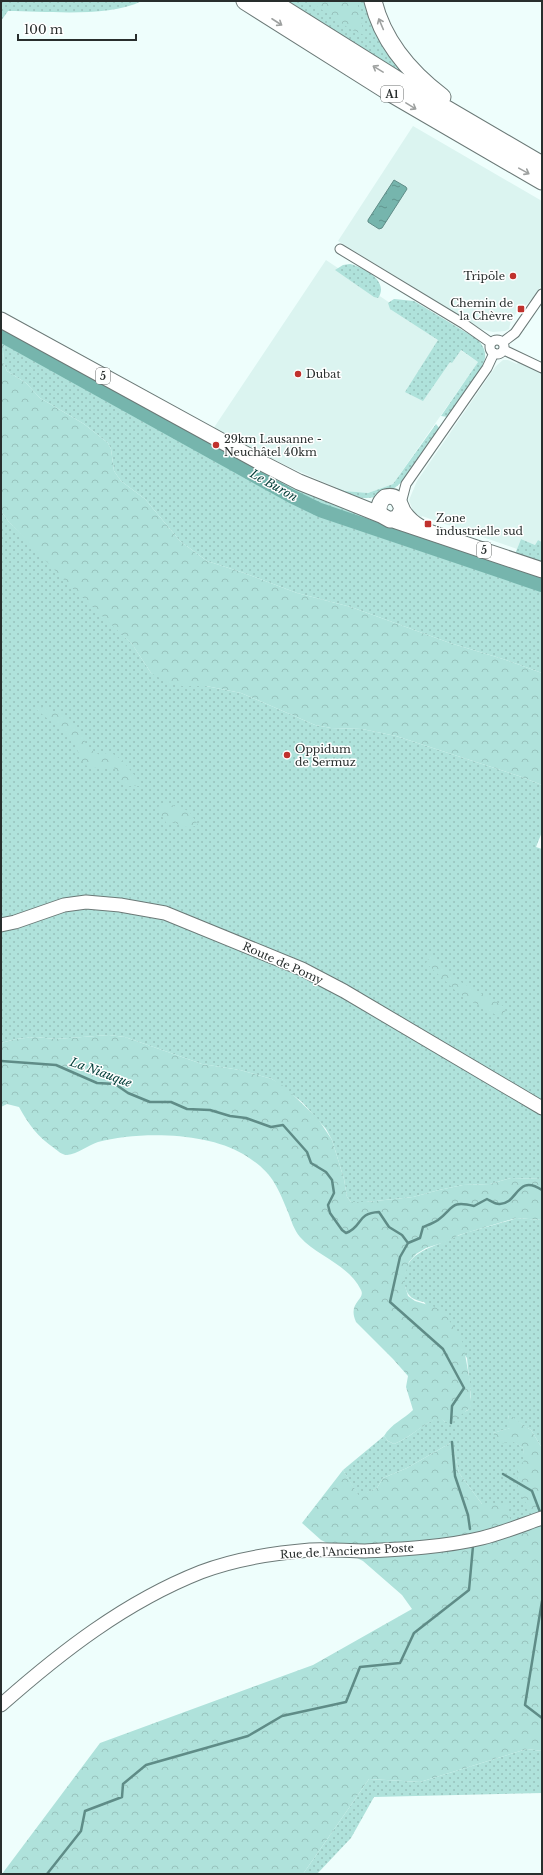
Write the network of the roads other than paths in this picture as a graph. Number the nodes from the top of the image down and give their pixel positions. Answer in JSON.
{"nodes":[{"id":1,"x":245,"y":1,"type":"edge"},
{"id":2,"x":271,"y":1,"type":"edge"},
{"id":3,"x":373,"y":1,"type":"edge"},
{"id":4,"x":496,"y":139,"type":"junction"},
{"id":5,"x":542,"y":165,"type":"edge"},
{"id":6,"x":542,"y":181,"type":"edge"},
{"id":7,"x":340,"y":249,"type":"dead end"},
{"id":8,"x":542,"y":294,"type":"edge"},
{"id":9,"x":1,"y":320,"type":"edge"},
{"id":10,"x":491,"y":343,"type":"junction"},
{"id":11,"x":503,"y":346,"type":"junction"},
{"id":12,"x":494,"y":353,"type":"junction"},
{"id":13,"x":542,"y":368,"type":"edge"},
{"id":14,"x":406,"y":484,"type":"junction"},
{"id":15,"x":392,"y":507,"type":"junction"},
{"id":16,"x":542,"y":570,"type":"edge"},
{"id":17,"x":1,"y":924,"type":"edge"},
{"id":18,"x":542,"y":1108,"type":"edge"},
{"id":19,"x":542,"y":1518,"type":"edge"},
{"id":20,"x":1,"y":1705,"type":"edge"}],
"edges":[{"from":1,"to":6,"type":"highway","number":"A1","one_way":true},
{"from":4,"to":2,"type":"highway","number":"A1","one_way":true},
{"from":4,"to":3,"type":"highway","one_way":true},
{"from":4,"to":5,"type":"highway","number":"A1"},
{"from":7,"to":10,"type":"street"},
{"from":8,"to":11,"type":"street"},
{"from":9,"to":15,"type":"main road","number":"5"},
{"from":10,"to":11,"type":"street"},
{"from":10,"to":12,"type":"street"},
{"from":11,"to":12,"type":"street"},
{"from":11,"to":13,"type":"street"},
{"from":12,"to":14,"type":"street"},
{"from":14,"to":15,"type":"street"},
{"from":14,"to":15,"type":"street"},
{"from":15,"to":16,"type":"main road","number":"5"},
{"from":17,"to":18,"type":"street","name":"Route de Pomy"},
{"from":19,"to":20,"type":"street","name":"Rue de l'Ancienne Poste"}]}
